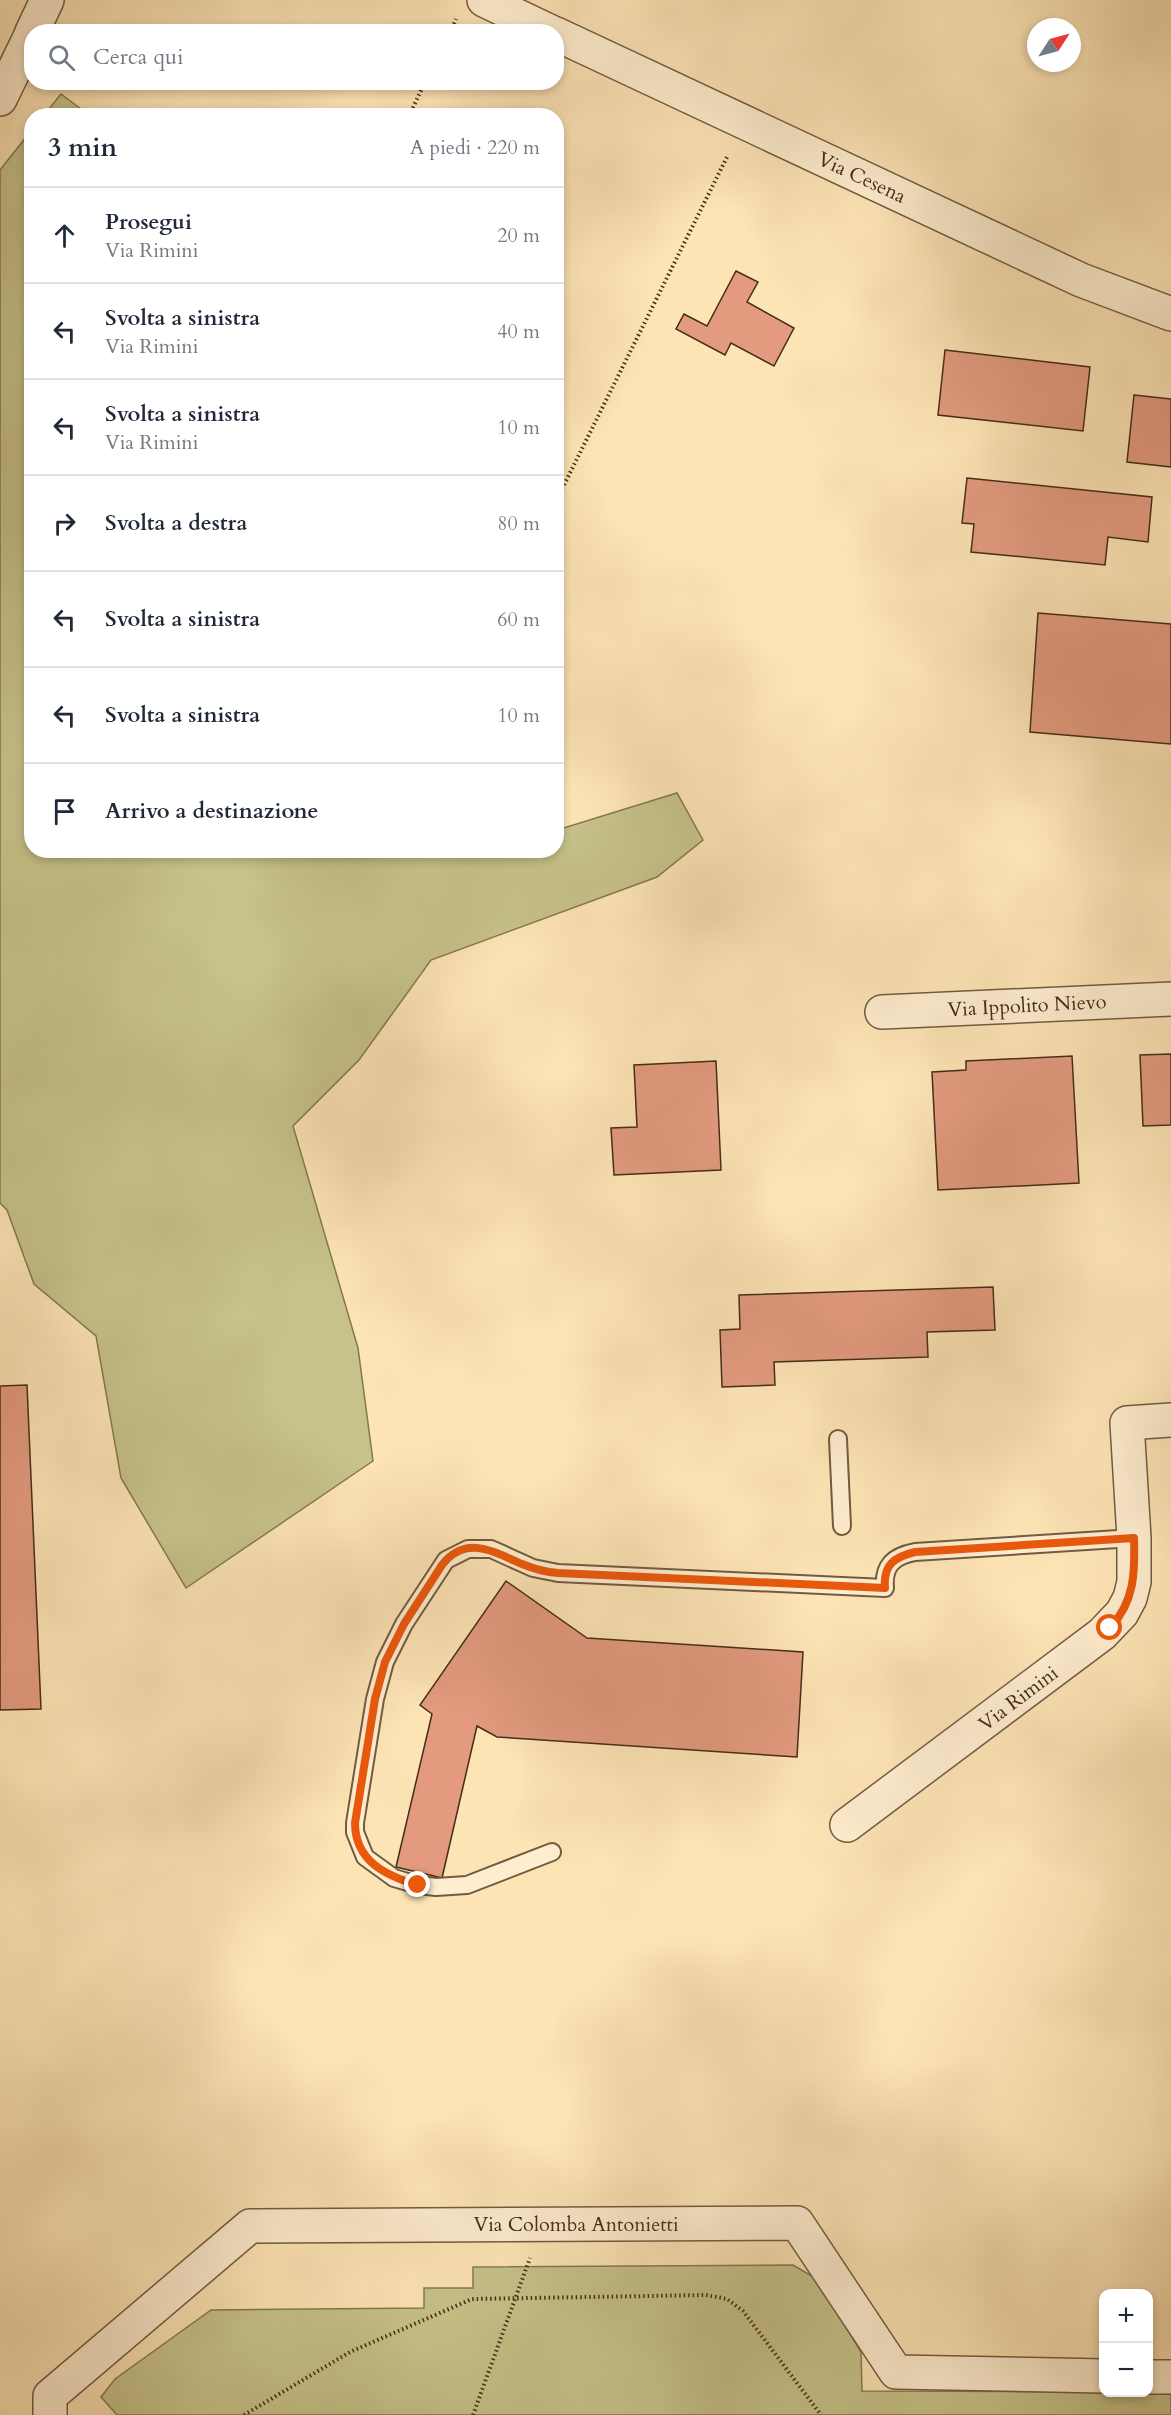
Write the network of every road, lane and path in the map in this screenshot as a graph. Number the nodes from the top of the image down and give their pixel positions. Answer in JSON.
{"nodes":[{"id":1,"x":47,"y":0,"type":"edge"},
{"id":2,"x":484,"y":0,"type":"edge"},
{"id":3,"x":36,"y":24,"type":"edge"},
{"id":4,"x":534,"y":24,"type":"edge"},
{"id":5,"x":564,"y":38,"type":"edge"},
{"id":6,"x":24,"y":49,"type":"edge"},
{"id":7,"x":421,"y":90,"type":"edge"},
{"id":8,"x":0,"y":99,"type":"edge"},
{"id":9,"x":413,"y":108,"type":"edge"},
{"id":10,"x":744,"y":122,"type":"junction"},
{"id":11,"x":1171,"y":314,"type":"edge"},
{"id":12,"x":564,"y":485,"type":"edge"},
{"id":13,"x":1171,"y":999,"type":"edge"},
{"id":14,"x":882,"y":1012,"type":"dead end"},
{"id":15,"x":1171,"y":1420,"type":"edge"},
{"id":16,"x":838,"y":1439,"type":"dead end"},
{"id":17,"x":842,"y":1526,"type":"dead end"},
{"id":18,"x":1134,"y":1538,"type":"junction"},
{"id":19,"x":847,"y":1825,"type":"dead end"},
{"id":20,"x":552,"y":1852,"type":"dead end"},
{"id":21,"x":543,"y":2224,"type":"junction"},
{"id":22,"x":516,"y":2299,"type":"junction"},
{"id":23,"x":1099,"y":2376,"type":"edge"},
{"id":24,"x":1153,"y":2377,"type":"edge"},
{"id":25,"x":1171,"y":2378,"type":"edge"},
{"id":26,"x":50,"y":2415,"type":"edge"},
{"id":27,"x":244,"y":2415,"type":"edge"},
{"id":28,"x":473,"y":2415,"type":"edge"},
{"id":29,"x":821,"y":2415,"type":"edge"}],
"edges":[{"from":1,"to":3,"type":"street"},
{"from":2,"to":4,"type":"street"},
{"from":5,"to":10,"type":"street","name":"Via Cesena"},
{"from":6,"to":8,"type":"street"},
{"from":7,"to":9,"type":"path"},
{"from":10,"to":11,"type":"street","name":"Via Cesena"},
{"from":10,"to":12,"type":"path"},
{"from":13,"to":14,"type":"street","name":"Via Ippolito Nievo"},
{"from":15,"to":18,"type":"street","name":"Via Rimini"},
{"from":16,"to":17,"type":"lane"},
{"from":18,"to":19,"type":"street","name":"Via Rimini"},
{"from":18,"to":20,"type":"lane"},
{"from":21,"to":22,"type":"path"},
{"from":21,"to":23,"type":"street","name":"Via Colomba Antonietti"},
{"from":21,"to":26,"type":"street","name":"Via Colomba Antonietti"},
{"from":22,"to":27,"type":"path"},
{"from":22,"to":28,"type":"path"},
{"from":22,"to":29,"type":"path"},
{"from":24,"to":25,"type":"street"}]}
